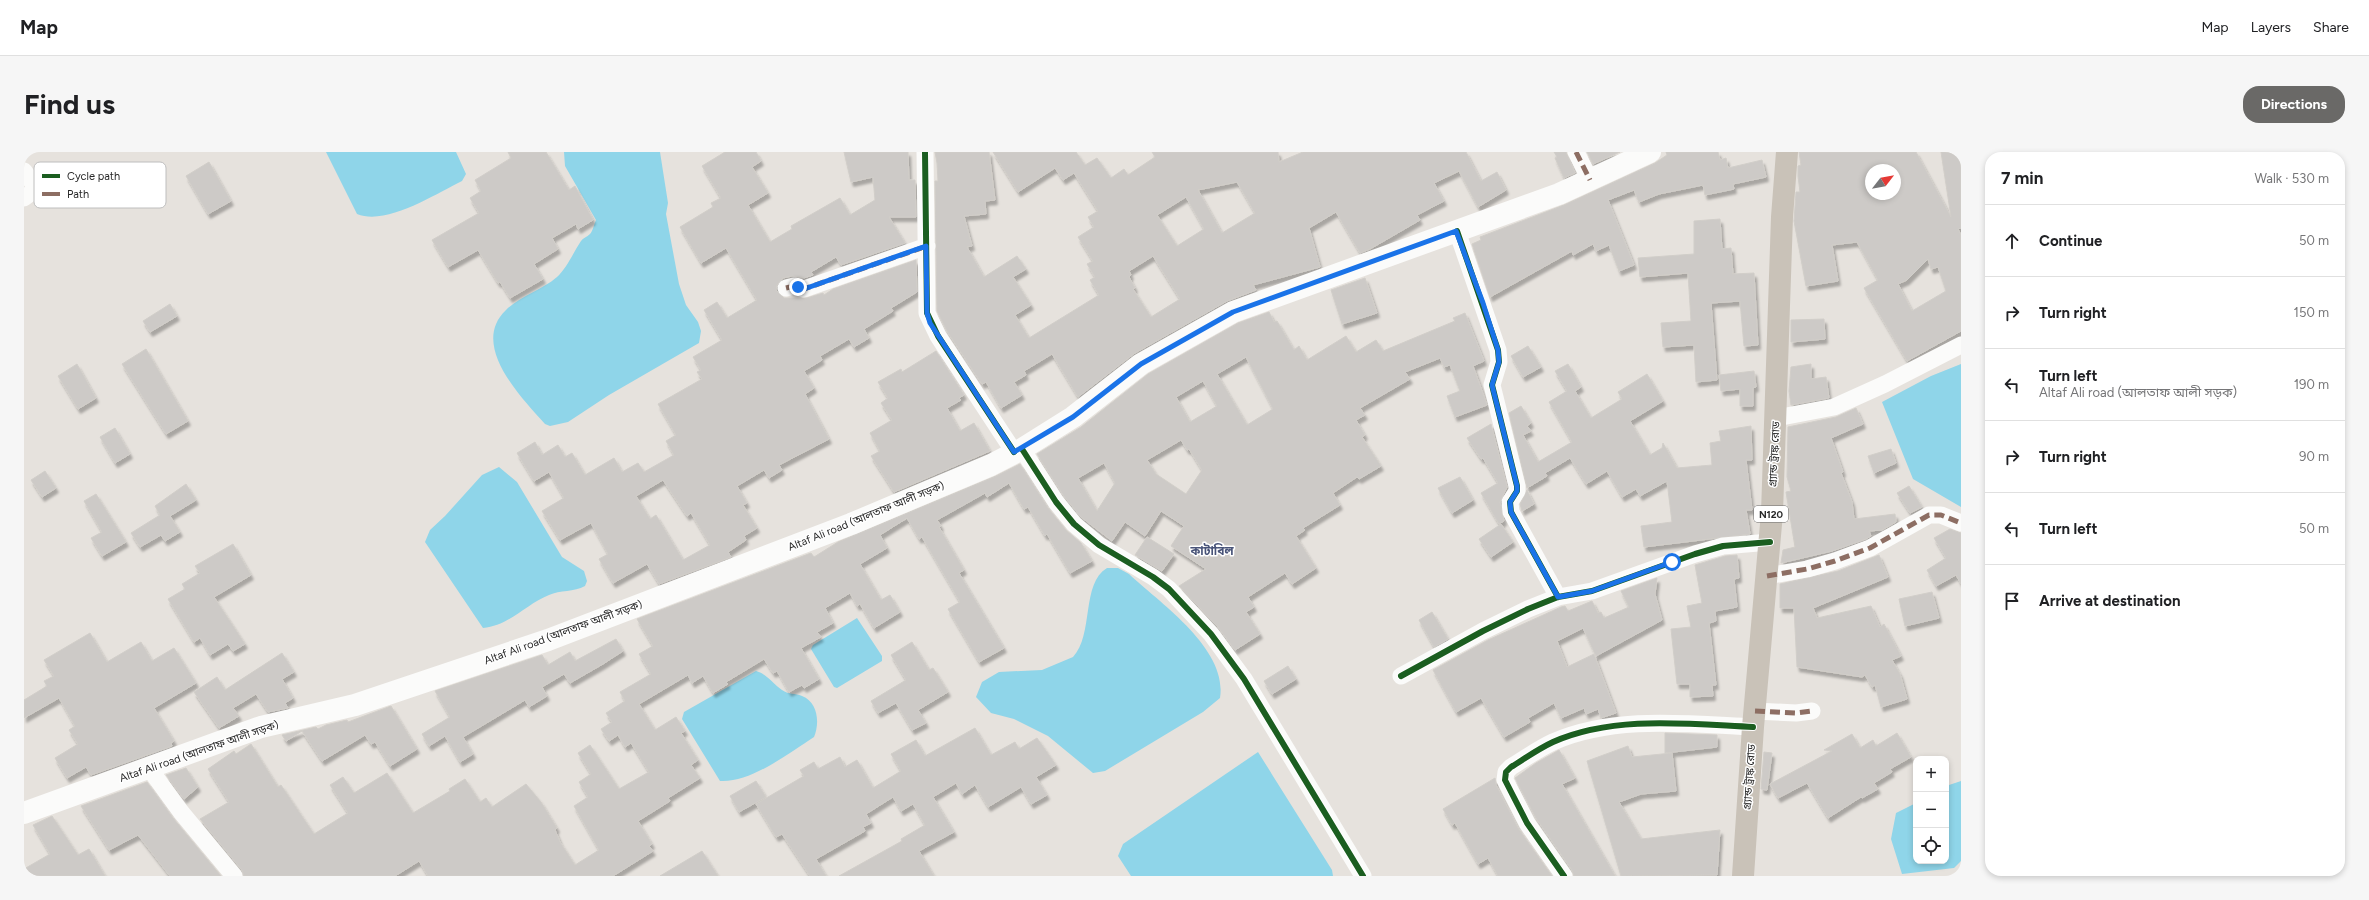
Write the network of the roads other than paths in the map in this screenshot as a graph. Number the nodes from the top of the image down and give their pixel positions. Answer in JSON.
{"nodes":[{"id":1,"x":925,"y":152,"type":"edge"},
{"id":2,"x":1576,"y":152,"type":"edge"},
{"id":3,"x":1650,"y":152,"type":"edge"},
{"id":4,"x":1787,"y":152,"type":"edge"},
{"id":5,"x":24,"y":171,"type":"edge"},
{"id":6,"x":1590,"y":180,"type":"junction"},
{"id":7,"x":34,"y":185,"type":"edge"},
{"id":8,"x":34,"y":191,"type":"edge"},
{"id":9,"x":24,"y":198,"type":"edge"},
{"id":10,"x":1456,"y":231,"type":"junction"},
{"id":11,"x":926,"y":246,"type":"junction"},
{"id":12,"x":786,"y":288,"type":"dead end"},
{"id":13,"x":1961,"y":345,"type":"edge"},
{"id":14,"x":1776,"y":418,"type":"junction"},
{"id":15,"x":1018,"y":451,"type":"junction"},
{"id":16,"x":1961,"y":523,"type":"edge"},
{"id":17,"x":1770,"y":542,"type":"junction"},
{"id":18,"x":1767,"y":576,"type":"junction"},
{"id":19,"x":1558,"y":597,"type":"junction"},
{"id":20,"x":1401,"y":676,"type":"dead end"},
{"id":21,"x":1812,"y":711,"type":"dead end"},
{"id":22,"x":1754,"y":719,"type":"junction"},
{"id":23,"x":148,"y":768,"type":"junction"},
{"id":24,"x":24,"y":813,"type":"edge"},
{"id":25,"x":234,"y":876,"type":"edge"},
{"id":26,"x":1363,"y":876,"type":"edge"},
{"id":27,"x":1564,"y":876,"type":"edge"},
{"id":28,"x":1743,"y":876,"type":"edge"}],
"edges":[{"from":1,"to":11,"type":"street"},
{"from":2,"to":6,"type":"street"},
{"from":3,"to":6,"type":"main road","name":"Altaf Ali road (আলতাফ আলী সড়ক)"},
{"from":4,"to":14,"type":"highway","name":"গ্র্যান্ড ট্রাঙ্ক রোড","number":"N120"},
{"from":5,"to":7,"type":"street"},
{"from":6,"to":10,"type":"main road","name":"Altaf Ali road (আলতাফ আলী সড়ক)"},
{"from":8,"to":9,"type":"street"},
{"from":10,"to":15,"type":"main road","name":"Altaf Ali road (আলতাফ আলী সড়ক)"},
{"from":10,"to":19,"type":"street"},
{"from":11,"to":12,"type":"street"},
{"from":11,"to":15,"type":"street"},
{"from":13,"to":14,"type":"street"},
{"from":14,"to":17,"type":"highway","name":"গ্র্যান্ড ট্রাঙ্ক রোড","number":"N120"},
{"from":15,"to":23,"type":"main road","name":"Altaf Ali road (আলতাফ আলী সড়ক)"},
{"from":15,"to":26,"type":"street"},
{"from":16,"to":18,"type":"street"},
{"from":17,"to":18,"type":"highway","name":"গ্র্যান্ড ট্রাঙ্ক রোড","number":"N120"},
{"from":17,"to":19,"type":"street"},
{"from":18,"to":22,"type":"highway","name":"গ্র্যান্ড ট্রাঙ্ক রোড","number":"N120"},
{"from":19,"to":20,"type":"street"},
{"from":21,"to":22,"type":"street"},
{"from":22,"to":27,"type":"street"},
{"from":22,"to":28,"type":"highway","name":"গ্র্যান্ড ট্রাঙ্ক রোড","number":"N120"},
{"from":23,"to":24,"type":"main road","name":"Altaf Ali road (আলতাফ আলী সড়ক)"},
{"from":23,"to":25,"type":"street"}]}
